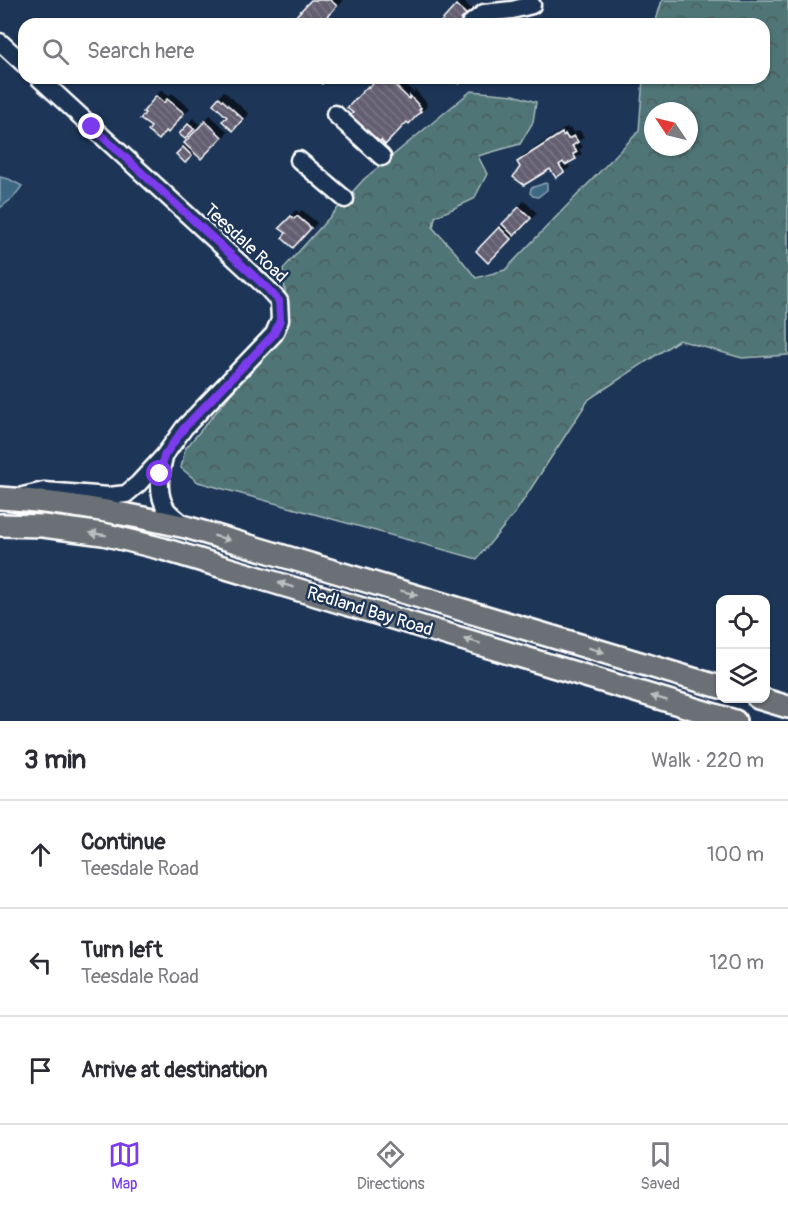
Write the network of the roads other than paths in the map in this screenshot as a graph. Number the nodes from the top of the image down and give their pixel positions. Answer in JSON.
{"nodes":[{"id":1,"x":532,"y":5,"type":"dead end"},
{"id":2,"x":478,"y":18,"type":"edge"},
{"id":3,"x":0,"y":42,"type":"edge"},
{"id":4,"x":18,"y":58,"type":"edge"},
{"id":5,"x":46,"y":84,"type":"edge"},
{"id":6,"x":335,"y":114,"type":"dead end"},
{"id":7,"x":382,"y":157,"type":"dead end"},
{"id":8,"x":299,"y":160,"type":"dead end"},
{"id":9,"x":345,"y":199,"type":"dead end"},
{"id":10,"x":164,"y":456,"type":"junction"},
{"id":11,"x":7,"y":499,"type":"edge"},
{"id":12,"x":0,"y":525,"type":"edge"},
{"id":13,"x":186,"y":527,"type":"junction"},
{"id":14,"x":716,"y":686,"type":"edge"},
{"id":15,"x":770,"y":702,"type":"edge"},
{"id":16,"x":788,"y":707,"type":"edge"},
{"id":17,"x":735,"y":721,"type":"edge"}],
"edges":[{"from":1,"to":2,"type":"street"},
{"from":3,"to":4,"type":"street"},
{"from":5,"to":10,"type":"street","name":"Teesdale Road"},
{"from":6,"to":7,"type":"street"},
{"from":8,"to":9,"type":"street"},
{"from":10,"to":11,"type":"street","name":"Teesdale Road"},
{"from":10,"to":13,"type":"street","name":"Teesdale Road"},
{"from":11,"to":13,"type":"main road","name":"Redland Bay Road"},
{"from":17,"to":12,"type":"main road","name":"Redland Bay Road","one_way":true},
{"from":13,"to":14,"type":"main road","name":"Redland Bay Road","one_way":true},
{"from":15,"to":16,"type":"main road"}]}
